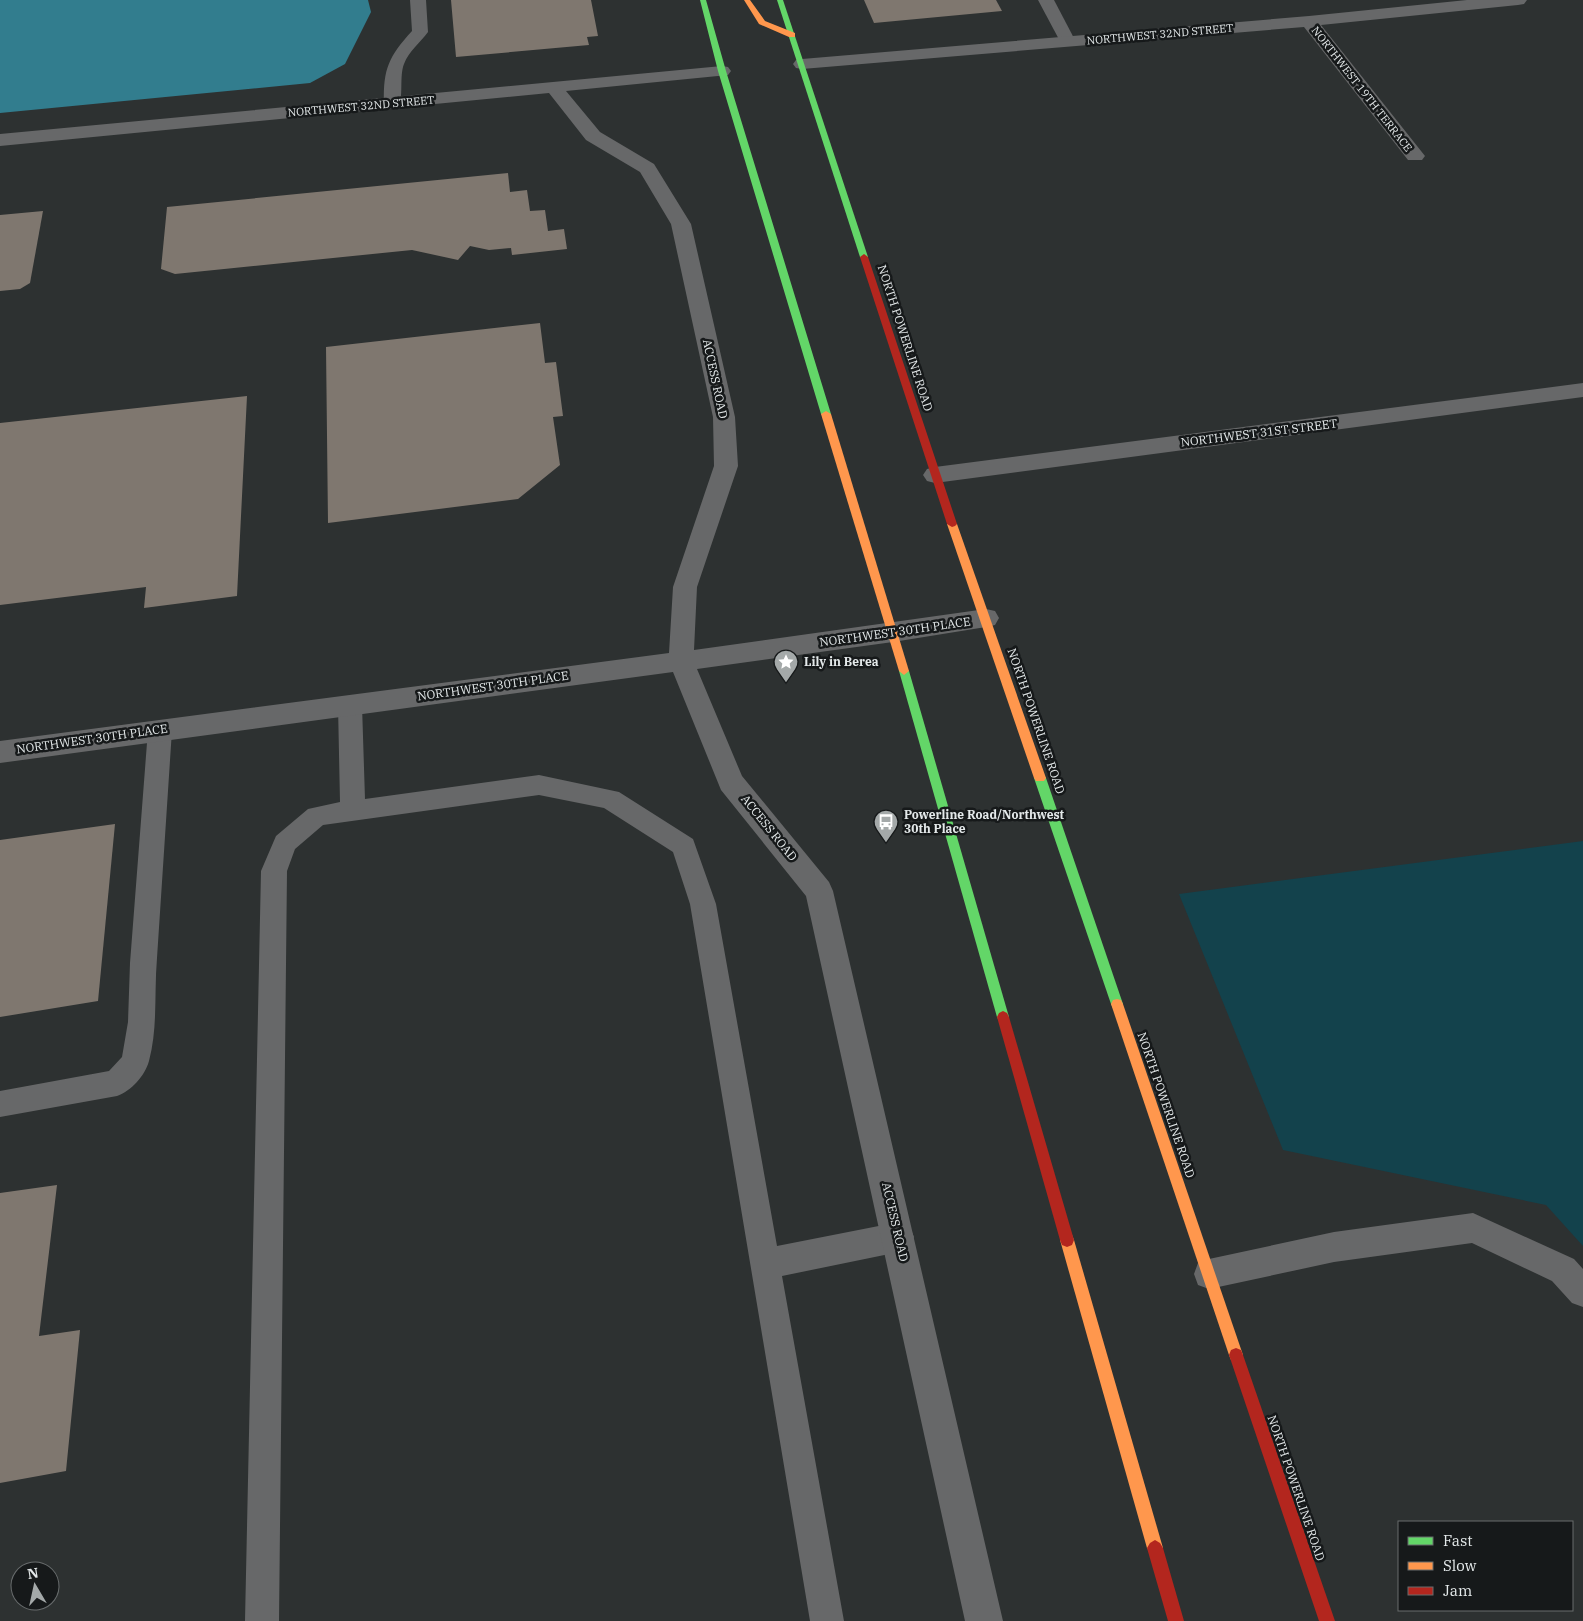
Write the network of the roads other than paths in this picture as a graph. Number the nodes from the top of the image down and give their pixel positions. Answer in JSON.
{"nodes":[{"id":1,"x":418,"y":0,"type":"edge"},
{"id":2,"x":703,"y":0,"type":"edge"},
{"id":3,"x":746,"y":0,"type":"edge"},
{"id":4,"x":780,"y":0,"type":"edge"},
{"id":5,"x":1046,"y":0,"type":"edge"},
{"id":6,"x":1518,"y":0,"type":"edge"},
{"id":7,"x":1308,"y":21,"type":"junction"},
{"id":8,"x":792,"y":35,"type":"junction"},
{"id":9,"x":1068,"y":42,"type":"junction"},
{"id":10,"x":802,"y":64,"type":"junction"},
{"id":11,"x":722,"y":71,"type":"junction"},
{"id":12,"x":554,"y":88,"type":"junction"},
{"id":13,"x":392,"y":103,"type":"junction"},
{"id":14,"x":0,"y":140,"type":"edge"},
{"id":15,"x":1416,"y":156,"type":"dead end"},
{"id":16,"x":1583,"y":390,"type":"edge"},
{"id":17,"x":935,"y":475,"type":"junction"},
{"id":18,"x":986,"y":618,"type":"junction"},
{"id":19,"x":892,"y":633,"type":"junction"},
{"id":20,"x":682,"y":660,"type":"junction"},
{"id":21,"x":350,"y":705,"type":"junction"},
{"id":22,"x":160,"y":730,"type":"junction"},
{"id":23,"x":0,"y":752,"type":"edge"},
{"id":24,"x":353,"y":811,"type":"junction"},
{"id":25,"x":0,"y":1104,"type":"edge"},
{"id":26,"x":899,"y":1237,"type":"junction"},
{"id":27,"x":765,"y":1264,"type":"junction"},
{"id":28,"x":1209,"y":1274,"type":"junction"},
{"id":29,"x":1583,"y":1292,"type":"edge"},
{"id":30,"x":262,"y":1621,"type":"edge"},
{"id":31,"x":827,"y":1621,"type":"edge"},
{"id":32,"x":984,"y":1621,"type":"edge"},
{"id":33,"x":1176,"y":1621,"type":"edge"},
{"id":34,"x":1326,"y":1621,"type":"edge"}],
"edges":[{"from":1,"to":13,"type":"lane"},
{"from":2,"to":11,"type":"main road"},
{"from":3,"to":8,"type":"main road"},
{"from":4,"to":8,"type":"main road","name":"NORTH POWERLINE ROAD"},
{"from":5,"to":9,"type":"lane"},
{"from":6,"to":7,"type":"street","name":"NORTHWEST 32ND STREET"},
{"from":7,"to":9,"type":"street","name":"NORTHWEST 32ND STREET"},
{"from":7,"to":15,"type":"street","name":"NORTHWEST 19TH TERRACE"},
{"from":8,"to":10,"type":"main road","name":"NORTH POWERLINE ROAD"},
{"from":9,"to":10,"type":"street","name":"NORTHWEST 32ND STREET"},
{"from":10,"to":17,"type":"main road","name":"NORTH POWERLINE ROAD"},
{"from":11,"to":12,"type":"street","name":"NORTHWEST 32ND STREET"},
{"from":11,"to":19,"type":"main road"},
{"from":12,"to":13,"type":"street","name":"NORTHWEST 32ND STREET"},
{"from":12,"to":20,"type":"street","name":"ACCESS ROAD"},
{"from":13,"to":14,"type":"street","name":"NORTHWEST 32ND STREET"},
{"from":16,"to":17,"type":"street","name":"NORTHWEST 31ST STREET"},
{"from":17,"to":18,"type":"main road","name":"NORTH POWERLINE ROAD"},
{"from":18,"to":19,"type":"street","name":"NORTHWEST 30TH PLACE"},
{"from":18,"to":28,"type":"main road","name":"NORTH POWERLINE ROAD"},
{"from":19,"to":20,"type":"street","name":"NORTHWEST 30TH PLACE"},
{"from":19,"to":33,"type":"main road"},
{"from":20,"to":21,"type":"street","name":"NORTHWEST 30TH PLACE"},
{"from":20,"to":26,"type":"street","name":"ACCESS ROAD"},
{"from":21,"to":22,"type":"street","name":"NORTHWEST 30TH PLACE"},
{"from":21,"to":24,"type":"lane"},
{"from":22,"to":23,"type":"street","name":"NORTHWEST 30TH PLACE"},
{"from":22,"to":25,"type":"lane"},
{"from":24,"to":27,"type":"lane"},
{"from":24,"to":30,"type":"lane"},
{"from":26,"to":27,"type":"lane"},
{"from":26,"to":32,"type":"street","name":"ACCESS ROAD"},
{"from":27,"to":31,"type":"lane"},
{"from":28,"to":29,"type":"lane"},
{"from":28,"to":34,"type":"main road","name":"NORTH POWERLINE ROAD"}]}
